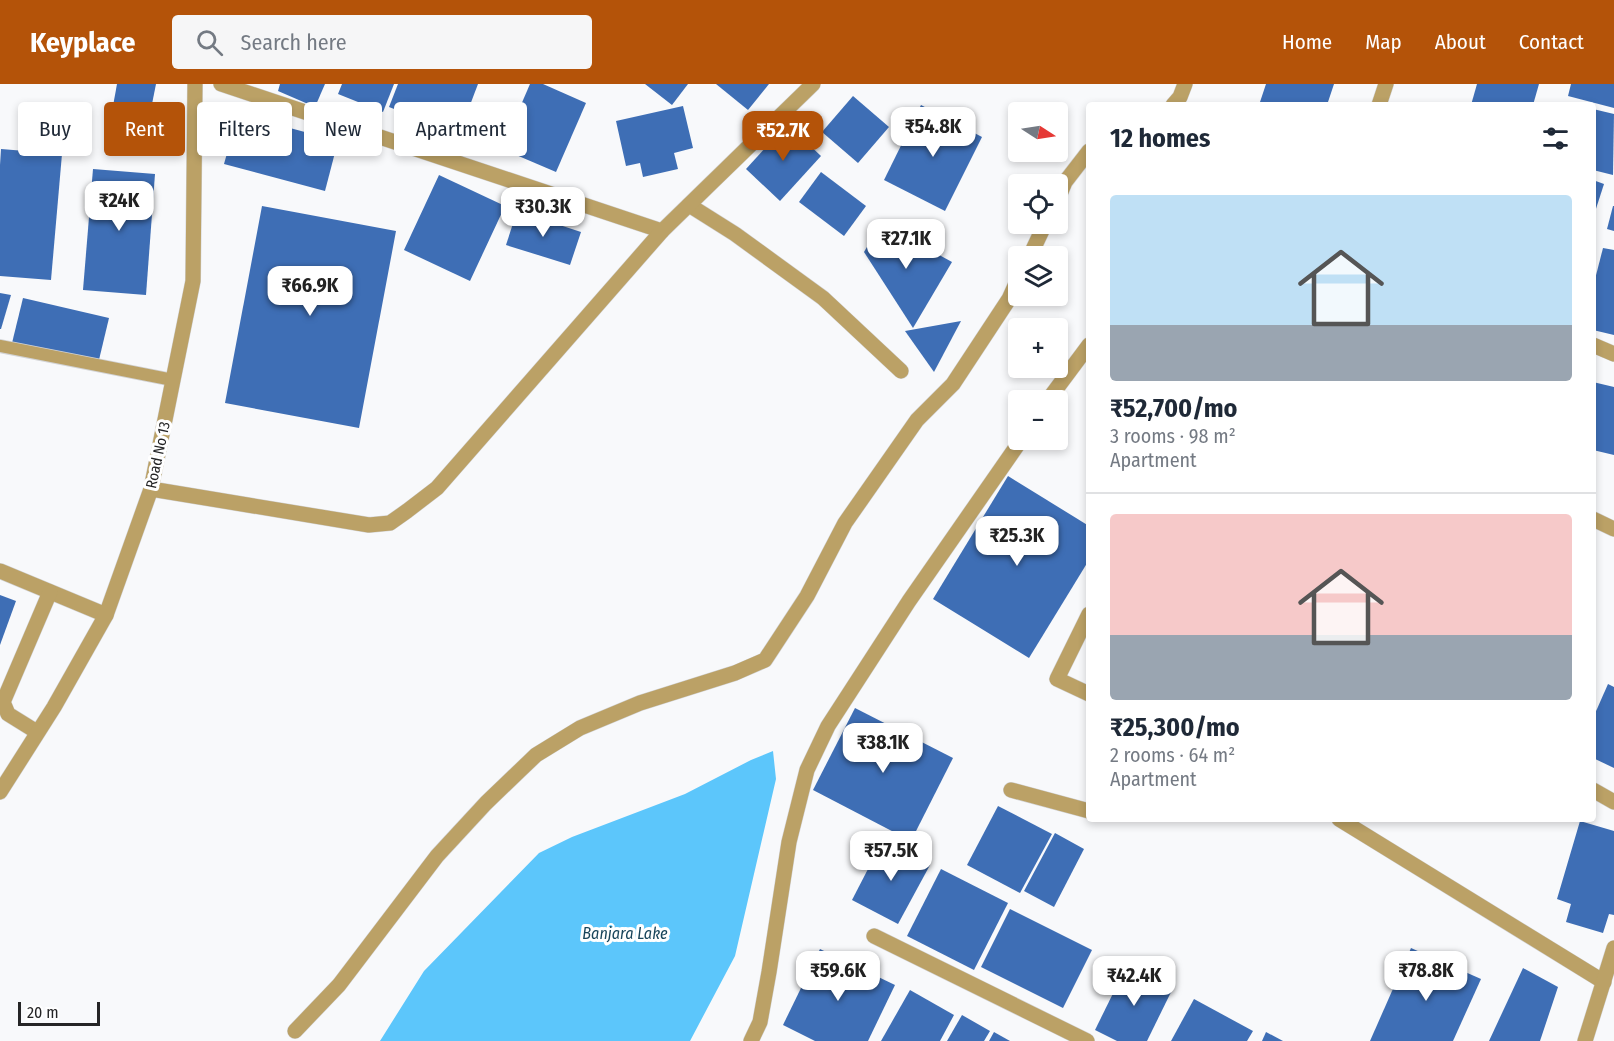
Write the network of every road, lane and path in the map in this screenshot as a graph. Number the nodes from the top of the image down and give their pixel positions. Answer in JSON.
{"nodes":[{"id":1,"x":195,"y":84,"type":"edge"},
{"id":2,"x":221,"y":84,"type":"edge"},
{"id":3,"x":813,"y":84,"type":"edge"},
{"id":4,"x":1185,"y":84,"type":"edge"},
{"id":5,"x":1386,"y":84,"type":"edge"},
{"id":6,"x":1176,"y":102,"type":"edge"},
{"id":7,"x":1380,"y":102,"type":"edge"},
{"id":8,"x":1086,"y":155,"type":"edge"},
{"id":9,"x":1068,"y":178,"type":"edge"},
{"id":10,"x":689,"y":205,"type":"junction"},
{"id":11,"x":663,"y":231,"type":"junction"},
{"id":12,"x":1008,"y":301,"type":"edge"},
{"id":13,"x":0,"y":346,"type":"edge"},
{"id":14,"x":1596,"y":346,"type":"edge"},
{"id":15,"x":1086,"y":348,"type":"edge"},
{"id":16,"x":1614,"y":354,"type":"edge"},
{"id":17,"x":901,"y":371,"type":"dead end"},
{"id":18,"x":173,"y":380,"type":"junction"},
{"id":19,"x":1055,"y":390,"type":"edge"},
{"id":20,"x":1014,"y":450,"type":"edge"},
{"id":21,"x":151,"y":489,"type":"junction"},
{"id":22,"x":1596,"y":520,"type":"edge"},
{"id":23,"x":1614,"y":529,"type":"edge"},
{"id":24,"x":0,"y":571,"type":"edge"},
{"id":25,"x":50,"y":592,"type":"junction"},
{"id":26,"x":106,"y":615,"type":"junction"},
{"id":27,"x":1086,"y":620,"type":"edge"},
{"id":28,"x":1086,"y":693,"type":"edge"},
{"id":29,"x":37,"y":732,"type":"junction"},
{"id":30,"x":1011,"y":790,"type":"dead end"},
{"id":31,"x":0,"y":792,"type":"edge"},
{"id":32,"x":1596,"y":792,"type":"edge"},
{"id":33,"x":1614,"y":802,"type":"edge"},
{"id":34,"x":1086,"y":810,"type":"edge"},
{"id":35,"x":1344,"y":822,"type":"edge"},
{"id":36,"x":874,"y":936,"type":"dead end"},
{"id":37,"x":1614,"y":948,"type":"edge"},
{"id":38,"x":1604,"y":982,"type":"junction"},
{"id":39,"x":295,"y":1031,"type":"dead end"},
{"id":40,"x":751,"y":1041,"type":"edge"},
{"id":41,"x":1087,"y":1041,"type":"edge"},
{"id":42,"x":1585,"y":1041,"type":"edge"}],
"edges":[{"from":1,"to":18,"type":"street","name":"Road No 13"},
{"from":2,"to":11,"type":"street"},
{"from":3,"to":10,"type":"street"},
{"from":4,"to":6,"type":"street"},
{"from":5,"to":7,"type":"street"},
{"from":8,"to":9,"type":"street"},
{"from":10,"to":11,"type":"street"},
{"from":10,"to":17,"type":"street"},
{"from":11,"to":21,"type":"street"},
{"from":12,"to":39,"type":"street"},
{"from":13,"to":18,"type":"lane"},
{"from":14,"to":16,"type":"street"},
{"from":15,"to":19,"type":"street"},
{"from":18,"to":21,"type":"street","name":"Road No 13"},
{"from":20,"to":40,"type":"street"},
{"from":21,"to":26,"type":"street","name":"Road No 13"},
{"from":22,"to":23,"type":"street"},
{"from":24,"to":25,"type":"street"},
{"from":25,"to":26,"type":"street"},
{"from":25,"to":29,"type":"street"},
{"from":26,"to":29,"type":"street","name":"Road No 13"},
{"from":27,"to":28,"type":"street"},
{"from":29,"to":31,"type":"street","name":"Road No 13"},
{"from":30,"to":34,"type":"street"},
{"from":32,"to":33,"type":"street"},
{"from":35,"to":38,"type":"street"},
{"from":36,"to":41,"type":"street"},
{"from":37,"to":38,"type":"street"},
{"from":38,"to":42,"type":"street"}]}
